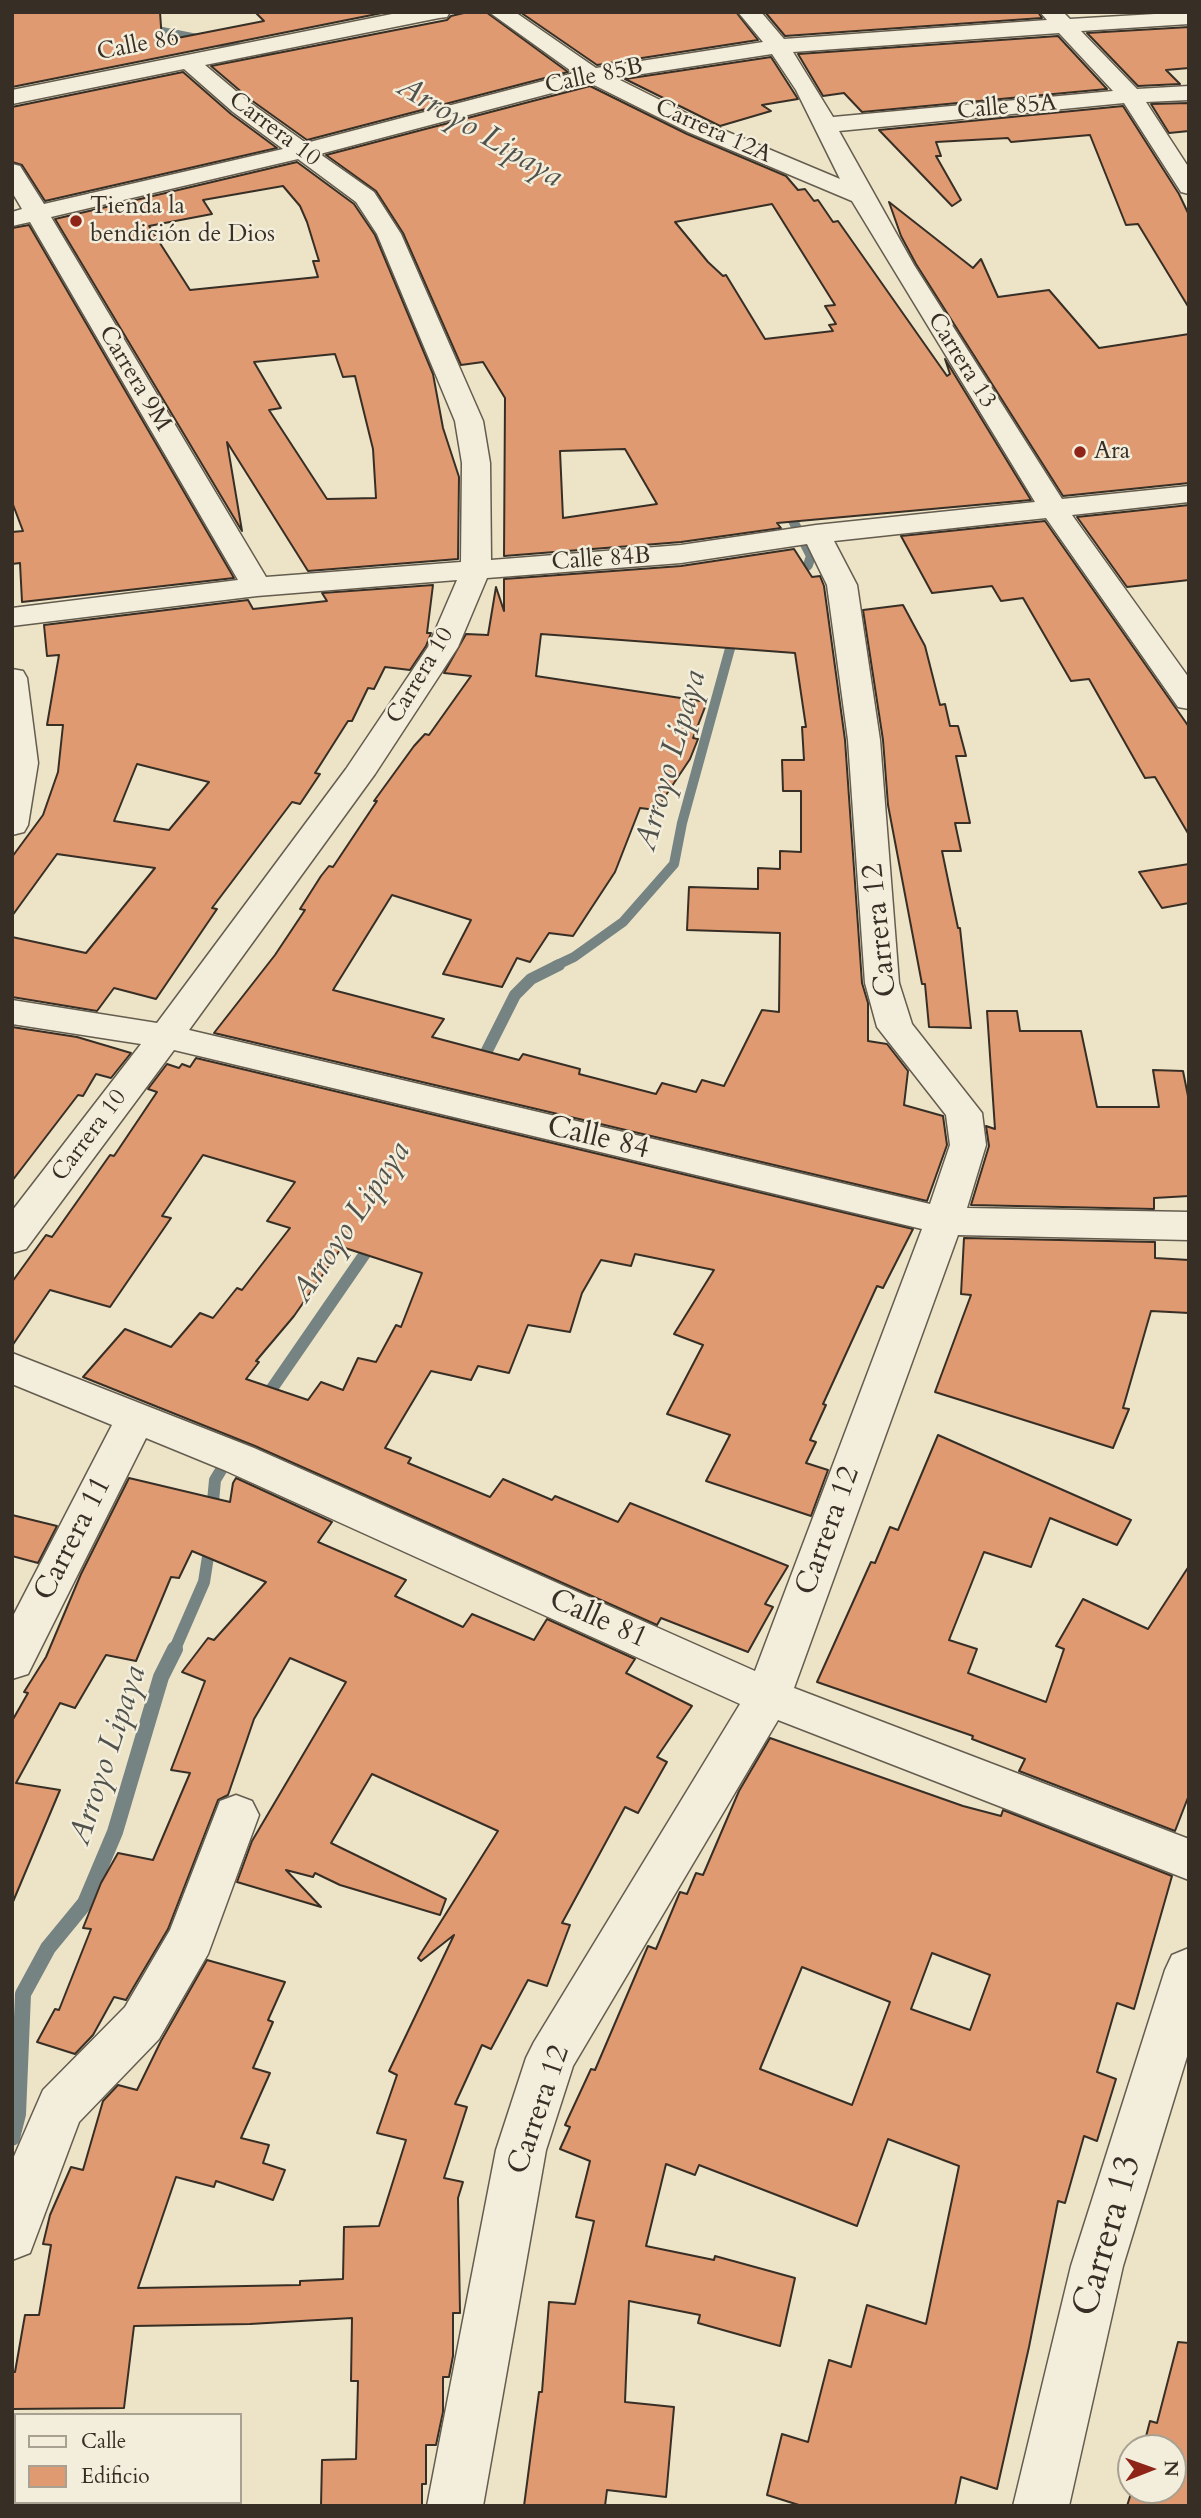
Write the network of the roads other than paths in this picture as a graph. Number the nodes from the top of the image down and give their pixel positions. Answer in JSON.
{"nodes":[{"id":1,"x":439,"y":12,"type":"edge"},
{"id":2,"x":500,"y":12,"type":"edge"},
{"id":3,"x":749,"y":12,"type":"edge"},
{"id":4,"x":1056,"y":18,"type":"edge"},
{"id":5,"x":1189,"y":18,"type":"edge"},
{"id":6,"x":778,"y":46,"type":"junction"},
{"id":7,"x":190,"y":63,"type":"junction"},
{"id":8,"x":592,"y":75,"type":"junction"},
{"id":9,"x":1189,"y":93,"type":"edge"},
{"id":10,"x":1131,"y":96,"type":"junction"},
{"id":11,"x":12,"y":97,"type":"edge"},
{"id":12,"x":826,"y":125,"type":"junction"},
{"id":13,"x":303,"y":151,"type":"junction"},
{"id":14,"x":12,"y":171,"type":"edge"},
{"id":15,"x":1189,"y":187,"type":"edge"},
{"id":16,"x":861,"y":196,"type":"junction"},
{"id":17,"x":24,"y":216,"type":"edge"},
{"id":18,"x":1189,"y":495,"type":"edge"},
{"id":19,"x":1053,"y":508,"type":"junction"},
{"id":20,"x":806,"y":535,"type":"junction"},
{"id":21,"x":476,"y":570,"type":"junction"},
{"id":22,"x":257,"y":587,"type":"junction"},
{"id":23,"x":12,"y":617,"type":"edge"},
{"id":24,"x":12,"y":678,"type":"edge"},
{"id":25,"x":1189,"y":700,"type":"edge"},
{"id":26,"x":12,"y":825,"type":"edge"},
{"id":27,"x":12,"y":1012,"type":"edge"},
{"id":28,"x":166,"y":1036,"type":"junction"},
{"id":29,"x":944,"y":1221,"type":"junction"},
{"id":30,"x":1189,"y":1226,"type":"edge"},
{"id":31,"x":12,"y":1239,"type":"edge"},
{"id":32,"x":12,"y":1368,"type":"edge"},
{"id":33,"x":136,"y":1417,"type":"junction"},
{"id":34,"x":12,"y":1661,"type":"edge"},
{"id":35,"x":768,"y":1697,"type":"junction"},
{"id":36,"x":236,"y":1815,"type":"dead end"},
{"id":37,"x":1189,"y":1860,"type":"edge"},
{"id":38,"x":1189,"y":1970,"type":"edge"},
{"id":39,"x":12,"y":2235,"type":"edge"},
{"id":40,"x":455,"y":2506,"type":"edge"},
{"id":41,"x":1041,"y":2506,"type":"edge"}],
"edges":[{"from":1,"to":7,"type":"street","name":"Calle 86"},
{"from":2,"to":8,"type":"street","name":"Carrera 12A"},
{"from":3,"to":6,"type":"street","name":"Carrera 13"},
{"from":4,"to":5,"type":"street","name":"Calle 85B"},
{"from":4,"to":6,"type":"street","name":"Calle 85B"},
{"from":4,"to":10,"type":"street"},
{"from":6,"to":8,"type":"street","name":"Calle 85B"},
{"from":6,"to":12,"type":"street","name":"Carrera 13"},
{"from":7,"to":11,"type":"street","name":"Calle 86"},
{"from":7,"to":13,"type":"street","name":"Carrera 10"},
{"from":8,"to":13,"type":"street","name":"Calle 85B"},
{"from":8,"to":16,"type":"street","name":"Carrera 12A"},
{"from":9,"to":10,"type":"street","name":"Calle 85A"},
{"from":10,"to":12,"type":"street","name":"Calle 85A"},
{"from":10,"to":15,"type":"street"},
{"from":12,"to":16,"type":"street","name":"Carrera 13"},
{"from":13,"to":17,"type":"street","name":"Calle 85B"},
{"from":13,"to":21,"type":"street","name":"Carrera 10"},
{"from":14,"to":17,"type":"street","name":"Carrera 9M"},
{"from":16,"to":19,"type":"street","name":"Carrera 13"},
{"from":17,"to":22,"type":"street","name":"Carrera 9M"},
{"from":18,"to":19,"type":"street","name":"Calle 84B"},
{"from":19,"to":20,"type":"street","name":"Calle 84B"},
{"from":19,"to":25,"type":"street","name":"Carrera 13"},
{"from":20,"to":21,"type":"street","name":"Calle 84B"},
{"from":20,"to":29,"type":"street","name":"Carrera 12"},
{"from":21,"to":22,"type":"street","name":"Calle 84B"},
{"from":21,"to":28,"type":"street","name":"Carrera 10"},
{"from":22,"to":23,"type":"street","name":"Calle 84B"},
{"from":24,"to":26,"type":"street"},
{"from":27,"to":28,"type":"street","name":"Calle 84"},
{"from":28,"to":29,"type":"street","name":"Calle 84"},
{"from":28,"to":31,"type":"street","name":"Carrera 10"},
{"from":29,"to":30,"type":"street","name":"Calle 84"},
{"from":29,"to":35,"type":"street","name":"Carrera 12"},
{"from":32,"to":33,"type":"street","name":"Calle 81"},
{"from":33,"to":34,"type":"street","name":"Carrera 11"},
{"from":33,"to":35,"type":"street","name":"Calle 81"},
{"from":35,"to":37,"type":"street","name":"Calle 81"},
{"from":35,"to":40,"type":"street","name":"Carrera 12"},
{"from":36,"to":39,"type":"street"},
{"from":38,"to":41,"type":"street","name":"Carrera 13"}]}
